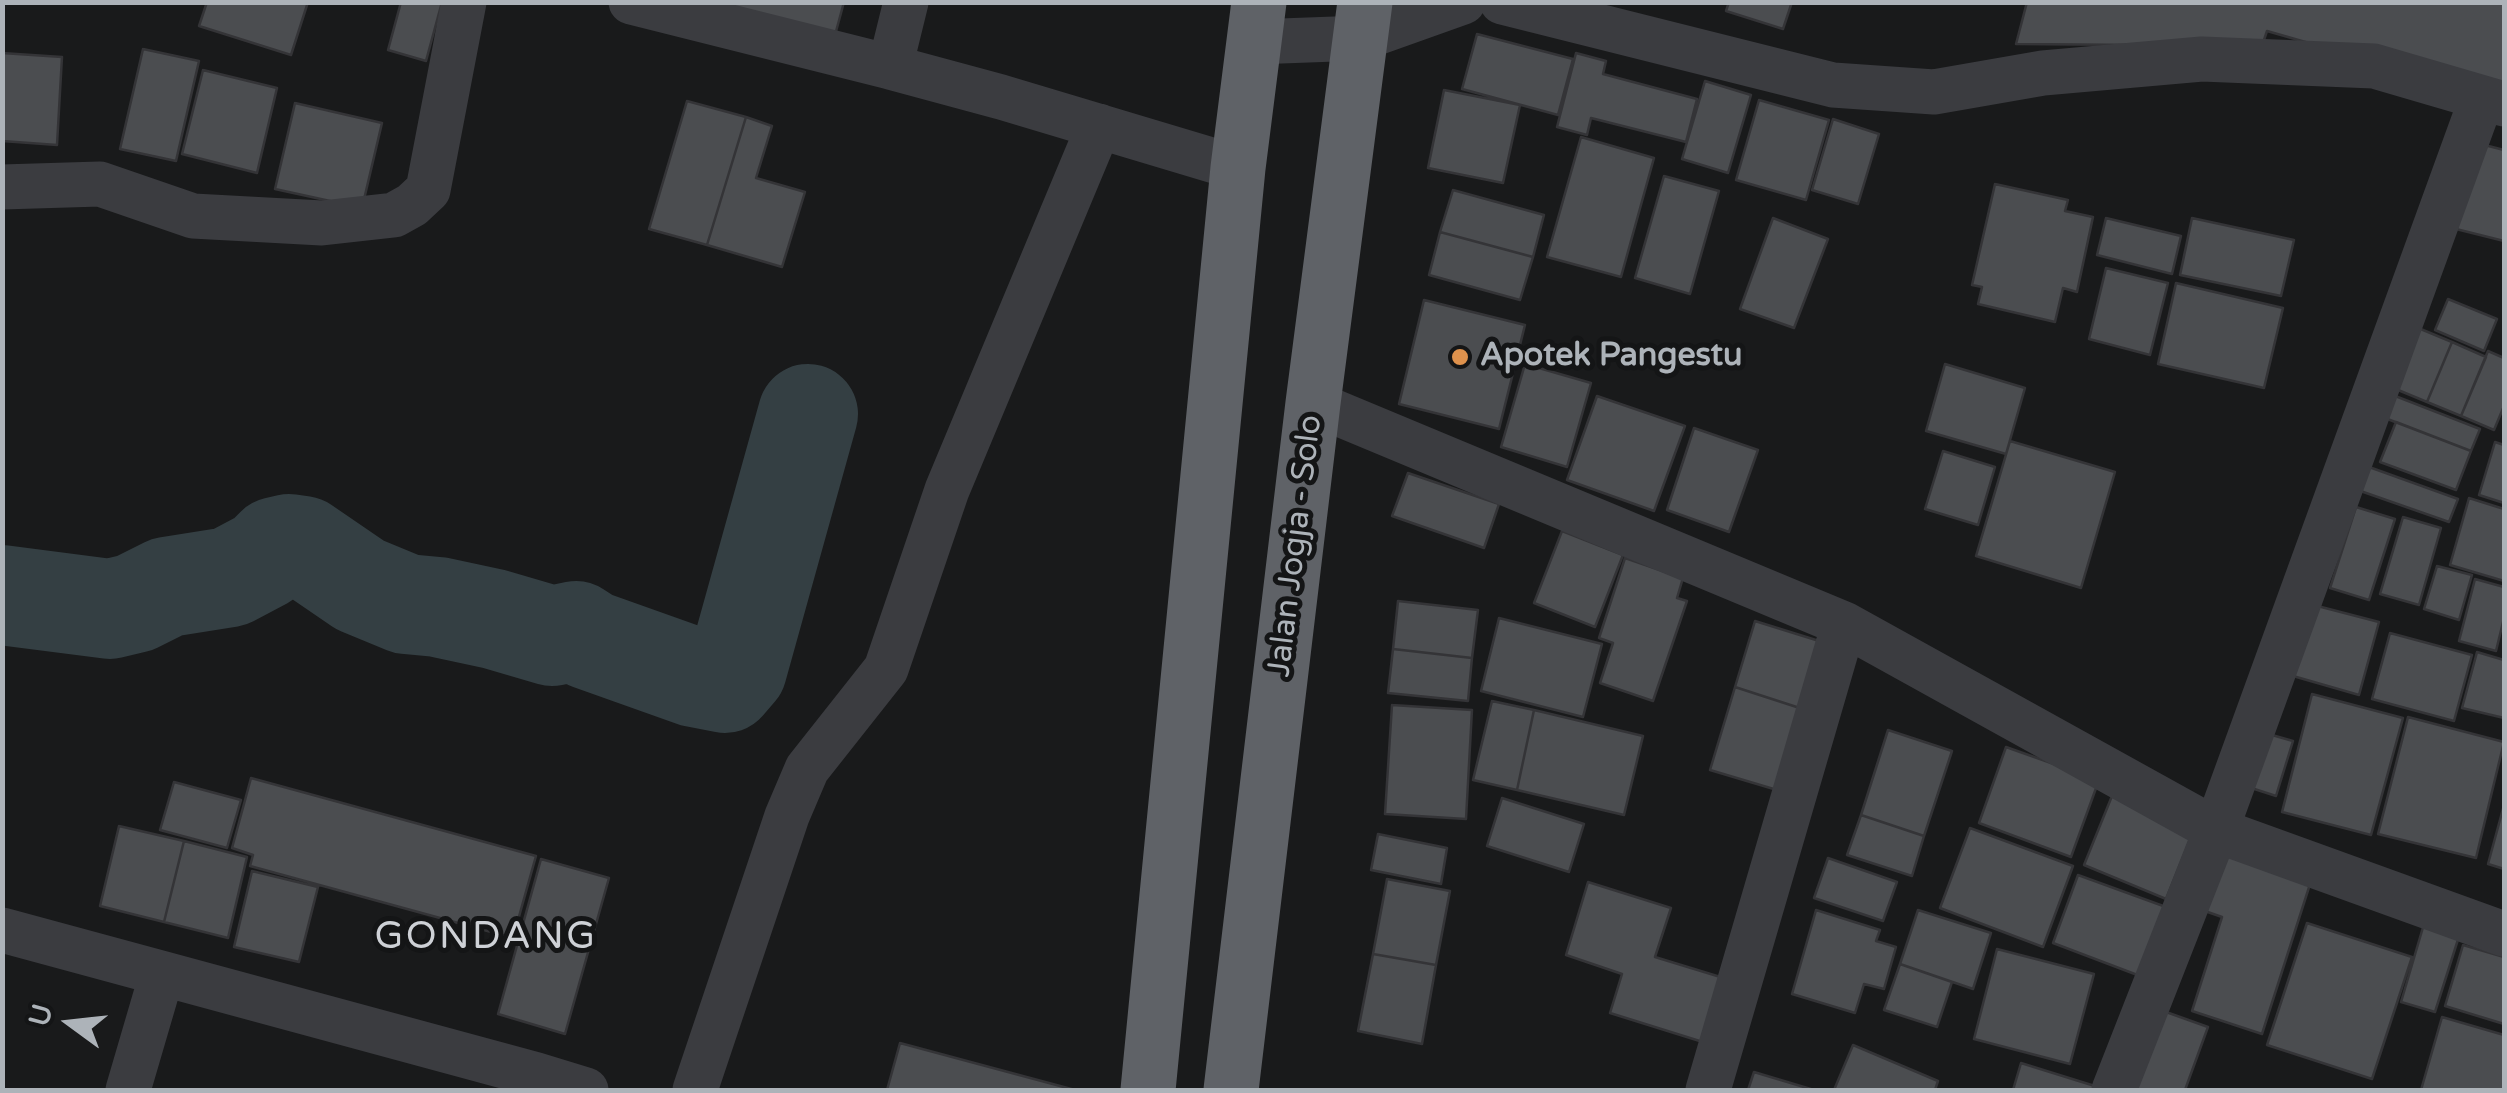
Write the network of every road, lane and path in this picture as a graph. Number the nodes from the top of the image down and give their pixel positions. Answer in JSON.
{"nodes":[{"id":1,"x":464,"y":2,"type":"edge"},
{"id":2,"x":632,"y":2,"type":"edge"},
{"id":3,"x":906,"y":2,"type":"edge"},
{"id":4,"x":1463,"y":2,"type":"edge"},
{"id":5,"x":1502,"y":2,"type":"edge"},
{"id":6,"x":1364,"y":20,"type":"edge"},
{"id":7,"x":1256,"y":22,"type":"edge"},
{"id":8,"x":890,"y":67,"type":"junction"},
{"id":9,"x":2494,"y":101,"type":"edge"},
{"id":10,"x":1099,"y":126,"type":"junction"},
{"id":11,"x":1238,"y":168,"type":"junction"},
{"id":12,"x":2,"y":187,"type":"edge"},
{"id":13,"x":1313,"y":403,"type":"junction"},
{"id":14,"x":1844,"y":624,"type":"junction"},
{"id":15,"x":2216,"y":830,"type":"junction"},
{"id":16,"x":2,"y":930,"type":"edge"},
{"id":17,"x":2504,"y":934,"type":"edge"},
{"id":18,"x":162,"y":974,"type":"junction"},
{"id":19,"x":535,"y":1083,"type":"edge"},
{"id":20,"x":128,"y":1090,"type":"edge"},
{"id":21,"x":586,"y":1090,"type":"edge"},
{"id":22,"x":695,"y":1090,"type":"edge"},
{"id":23,"x":1148,"y":1090,"type":"edge"},
{"id":24,"x":1230,"y":1090,"type":"edge"},
{"id":25,"x":1708,"y":1090,"type":"edge"},
{"id":26,"x":2114,"y":1090,"type":"edge"}],
"edges":[{"from":1,"to":12,"type":"street"},
{"from":2,"to":8,"type":"street"},
{"from":3,"to":8,"type":"street"},
{"from":4,"to":6,"type":"street"},
{"from":5,"to":9,"type":"street"},
{"from":6,"to":7,"type":"street"},
{"from":6,"to":13,"type":"highway","name":"Jalan Jogja - Solo"},
{"from":7,"to":11,"type":"highway"},
{"from":8,"to":10,"type":"street"},
{"from":9,"to":15,"type":"street"},
{"from":10,"to":11,"type":"street"},
{"from":10,"to":22,"type":"street"},
{"from":11,"to":23,"type":"highway"},
{"from":13,"to":14,"type":"street"},
{"from":13,"to":24,"type":"highway","name":"Jalan Jogja - Solo"},
{"from":14,"to":15,"type":"street"},
{"from":14,"to":25,"type":"street"},
{"from":15,"to":17,"type":"street"},
{"from":15,"to":26,"type":"street"},
{"from":16,"to":18,"type":"street"},
{"from":18,"to":19,"type":"street"},
{"from":18,"to":20,"type":"street"},
{"from":19,"to":21,"type":"street"}]}
